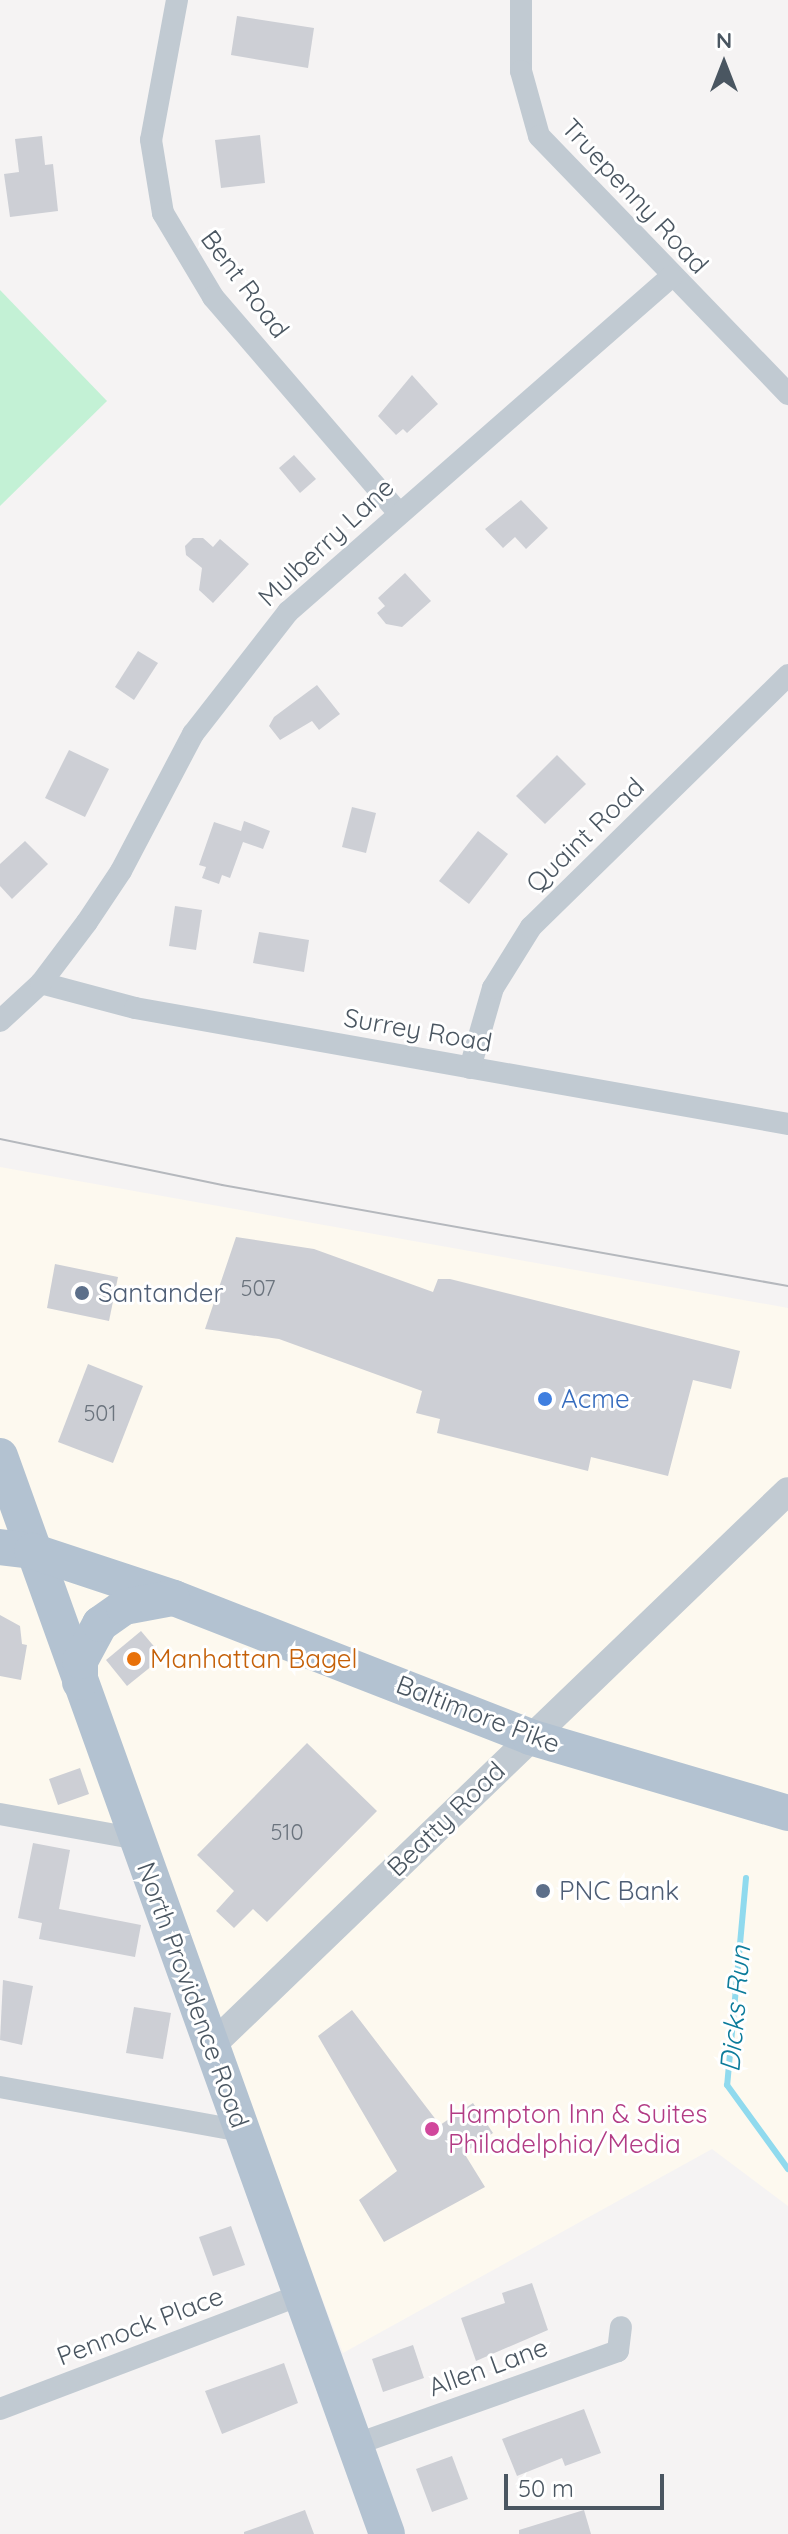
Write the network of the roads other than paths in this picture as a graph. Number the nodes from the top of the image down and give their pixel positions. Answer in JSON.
{"nodes":[{"id":1,"x":177,"y":0,"type":"edge"},
{"id":2,"x":521,"y":0,"type":"edge"},
{"id":3,"x":672,"y":276,"type":"junction"},
{"id":4,"x":788,"y":394,"type":"edge"},
{"id":5,"x":398,"y":512,"type":"junction"},
{"id":6,"x":788,"y":675,"type":"edge"},
{"id":7,"x":41,"y":983,"type":"junction"},
{"id":8,"x":0,"y":1021,"type":"edge"},
{"id":9,"x":470,"y":1068,"type":"junction"},
{"id":10,"x":788,"y":1124,"type":"edge"},
{"id":11,"x":0,"y":1456,"type":"edge"},
{"id":12,"x":788,"y":1491,"type":"edge"},
{"id":13,"x":16,"y":1549,"type":"edge"},
{"id":14,"x":174,"y":1598,"type":"junction"},
{"id":15,"x":80,"y":1682,"type":"junction"},
{"id":16,"x":530,"y":1737,"type":"junction"},
{"id":17,"x":788,"y":1813,"type":"edge"},
{"id":18,"x":0,"y":1814,"type":"edge"},
{"id":19,"x":138,"y":1839,"type":"junction"},
{"id":20,"x":209,"y":2048,"type":"junction"},
{"id":21,"x":0,"y":2087,"type":"edge"},
{"id":22,"x":241,"y":2131,"type":"junction"},
{"id":23,"x":300,"y":2295,"type":"junction"},
{"id":24,"x":621,"y":2327,"type":"dead end"},
{"id":25,"x":0,"y":2409,"type":"edge"},
{"id":26,"x":354,"y":2445,"type":"junction"},
{"id":27,"x":387,"y":2534,"type":"edge"}],
"edges":[{"from":1,"to":5,"type":"street","name":"Bent Road"},
{"from":2,"to":3,"type":"street","name":"Truepenny Road"},
{"from":3,"to":4,"type":"street","name":"Truepenny Road"},
{"from":3,"to":5,"type":"street","name":"Mulberry Lane"},
{"from":5,"to":7,"type":"street","name":"Mulberry Lane"},
{"from":6,"to":9,"type":"street","name":"Quaint Road"},
{"from":7,"to":8,"type":"street","name":"Mulberry Lane"},
{"from":7,"to":9,"type":"street","name":"Surrey Road"},
{"from":9,"to":10,"type":"street","name":"Surrey Road"},
{"from":11,"to":13,"type":"main road","name":"North Providence Road"},
{"from":12,"to":16,"type":"street","name":"Beatty Road"},
{"from":13,"to":14,"type":"main road","name":"Baltimore Pike"},
{"from":13,"to":15,"type":"main road","name":"North Providence Road"},
{"from":14,"to":15,"type":"main road"},
{"from":14,"to":16,"type":"main road","name":"Baltimore Pike"},
{"from":15,"to":19,"type":"main road","name":"North Providence Road"},
{"from":16,"to":17,"type":"main road","name":"Baltimore Pike"},
{"from":16,"to":20,"type":"street","name":"Beatty Road"},
{"from":18,"to":19,"type":"street"},
{"from":19,"to":20,"type":"main road","name":"North Providence Road"},
{"from":20,"to":22,"type":"main road","name":"North Providence Road"},
{"from":21,"to":22,"type":"street"},
{"from":22,"to":23,"type":"main road","name":"North Providence Road"},
{"from":23,"to":25,"type":"street","name":"Pennock Place"},
{"from":23,"to":26,"type":"main road","name":"North Providence Road"},
{"from":24,"to":26,"type":"street","name":"Allen Lane"},
{"from":26,"to":27,"type":"main road","name":"North Providence Road"}]}
